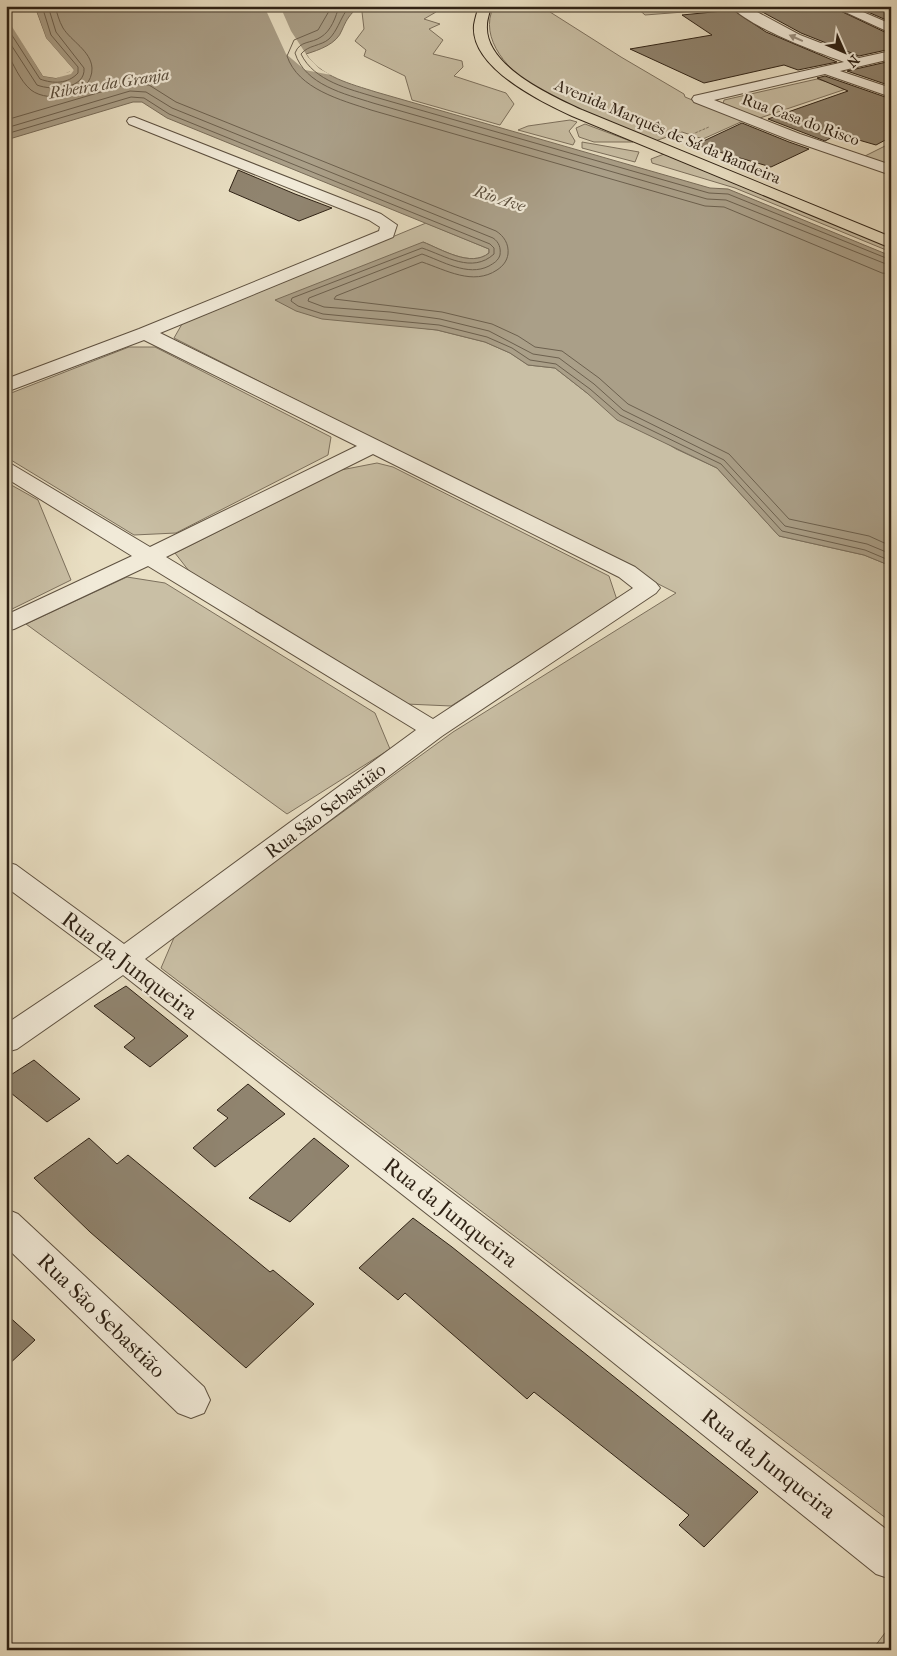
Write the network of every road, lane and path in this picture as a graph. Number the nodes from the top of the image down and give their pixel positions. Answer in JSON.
{"nodes":[{"id":1,"x":485,"y":6,"type":"edge"},
{"id":2,"x":737,"y":6,"type":"edge"},
{"id":3,"x":838,"y":6,"type":"edge"},
{"id":4,"x":891,"y":29,"type":"edge"},
{"id":5,"x":891,"y":54,"type":"edge"},
{"id":6,"x":857,"y":62,"type":"junction"},
{"id":7,"x":826,"y":70,"type":"junction"},
{"id":8,"x":891,"y":93,"type":"edge"},
{"id":9,"x":744,"y":117,"type":"junction"},
{"id":10,"x":134,"y":121,"type":"dead end"},
{"id":11,"x":656,"y":146,"type":"junction"},
{"id":12,"x":891,"y":170,"type":"edge"},
{"id":13,"x":891,"y":243,"type":"edge"},
{"id":14,"x":145,"y":333,"type":"junction"},
{"id":15,"x":6,"y":386,"type":"edge"},
{"id":16,"x":372,"y":447,"type":"junction"},
{"id":17,"x":6,"y":470,"type":"edge"},
{"id":18,"x":150,"y":556,"type":"junction"},
{"id":19,"x":6,"y":624,"type":"edge"},
{"id":20,"x":433,"y":730,"type":"junction"},
{"id":21,"x":6,"y":872,"type":"edge"},
{"id":22,"x":124,"y":959,"type":"junction"},
{"id":23,"x":6,"y":1040,"type":"edge"},
{"id":24,"x":8,"y":1230,"type":"edge"},
{"id":25,"x":191,"y":1400,"type":"dead end"},
{"id":26,"x":891,"y":1559,"type":"edge"}],
"edges":[{"from":1,"to":11,"type":"main road","name":"Avenida Marquês de Sá da Bandeira"},
{"from":6,"to":2,"type":"street","one_way":true},
{"from":3,"to":4,"type":"street"},
{"from":5,"to":6,"type":"street"},
{"from":6,"to":7,"type":"street"},
{"from":7,"to":8,"type":"street"},
{"from":7,"to":9,"type":"street","name":"Rua Casa do Risco"},
{"from":9,"to":11,"type":"path"},
{"from":9,"to":12,"type":"street","name":"Rua Casa do Risco"},
{"from":10,"to":14,"type":"street"},
{"from":11,"to":13,"type":"main road","name":"Avenida Marquês de Sá da Bandeira"},
{"from":14,"to":15,"type":"street"},
{"from":14,"to":16,"type":"street"},
{"from":16,"to":18,"type":"street"},
{"from":16,"to":20,"type":"street","name":"Rua São Sebastião"},
{"from":17,"to":18,"type":"street"},
{"from":18,"to":19,"type":"street"},
{"from":18,"to":20,"type":"street"},
{"from":20,"to":22,"type":"street","name":"Rua São Sebastião"},
{"from":21,"to":22,"type":"street","name":"Rua da Junqueira"},
{"from":22,"to":23,"type":"street","name":"Rua São Sebastião"},
{"from":22,"to":26,"type":"street","name":"Rua da Junqueira"},
{"from":24,"to":25,"type":"street","name":"Rua São Sebastião"}]}
